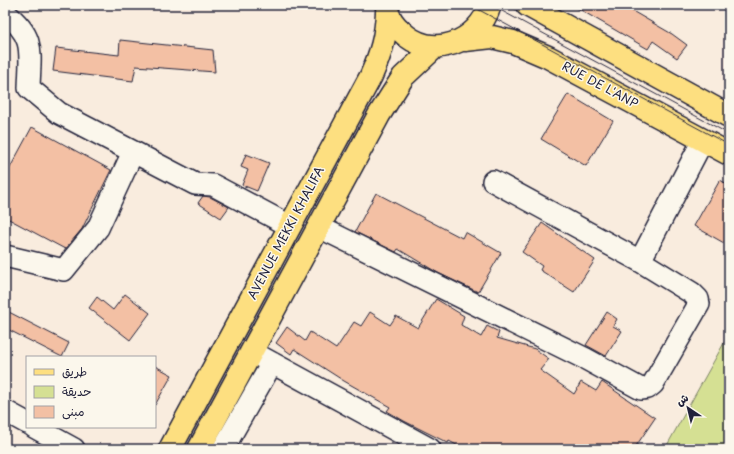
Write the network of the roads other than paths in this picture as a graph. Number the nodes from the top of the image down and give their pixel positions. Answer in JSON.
{"nodes":[{"id":1,"x":490,"y":5,"type":"edge"},
{"id":2,"x":527,"y":5,"type":"edge"},
{"id":3,"x":386,"y":8,"type":"edge"},
{"id":4,"x":5,"y":13,"type":"edge"},
{"id":5,"x":464,"y":40,"type":"junction"},
{"id":6,"x":435,"y":47,"type":"junction"},
{"id":7,"x":729,"y":116,"type":"edge"},
{"id":8,"x":703,"y":140,"type":"junction"},
{"id":9,"x":133,"y":152,"type":"junction"},
{"id":10,"x":729,"y":154,"type":"edge"},
{"id":11,"x":493,"y":180,"type":"dead end"},
{"id":12,"x":290,"y":226,"type":"junction"},
{"id":13,"x":319,"y":227,"type":"junction"},
{"id":14,"x":5,"y":256,"type":"edge"},
{"id":15,"x":640,"y":261,"type":"junction"},
{"id":16,"x":252,"y":352,"type":"junction"},
{"id":17,"x":272,"y":363,"type":"junction"},
{"id":18,"x":5,"y":411,"type":"edge"},
{"id":19,"x":26,"y":422,"type":"edge"},
{"id":20,"x":36,"y":428,"type":"edge"},
{"id":21,"x":74,"y":449,"type":"edge"},
{"id":22,"x":170,"y":449,"type":"edge"},
{"id":23,"x":199,"y":449,"type":"edge"},
{"id":24,"x":223,"y":449,"type":"edge"},
{"id":25,"x":430,"y":449,"type":"edge"}],
"edges":[{"from":1,"to":5,"type":"main road"},
{"from":2,"to":7,"type":"main road"},
{"from":3,"to":6,"type":"main road"},
{"from":3,"to":12,"type":"main road","name":"AVENUE MEKKI KHALIFA"},
{"from":4,"to":9,"type":"street"},
{"from":5,"to":6,"type":"main road"},
{"from":5,"to":8,"type":"main road","name":"RUE DE L'ANP"},
{"from":6,"to":13,"type":"main road"},
{"from":8,"to":10,"type":"main road","name":"RUE DE L'ANP"},
{"from":8,"to":15,"type":"street"},
{"from":9,"to":12,"type":"street"},
{"from":9,"to":14,"type":"street"},
{"from":11,"to":15,"type":"street"},
{"from":12,"to":22,"type":"main road","name":"AVENUE MEKKI KHALIFA"},
{"from":13,"to":15,"type":"street"},
{"from":13,"to":16,"type":"main road"},
{"from":16,"to":17,"type":"street"},
{"from":16,"to":23,"type":"main road"},
{"from":17,"to":24,"type":"street"},
{"from":17,"to":25,"type":"street"},
{"from":18,"to":19,"type":"street"},
{"from":20,"to":21,"type":"street"}]}
